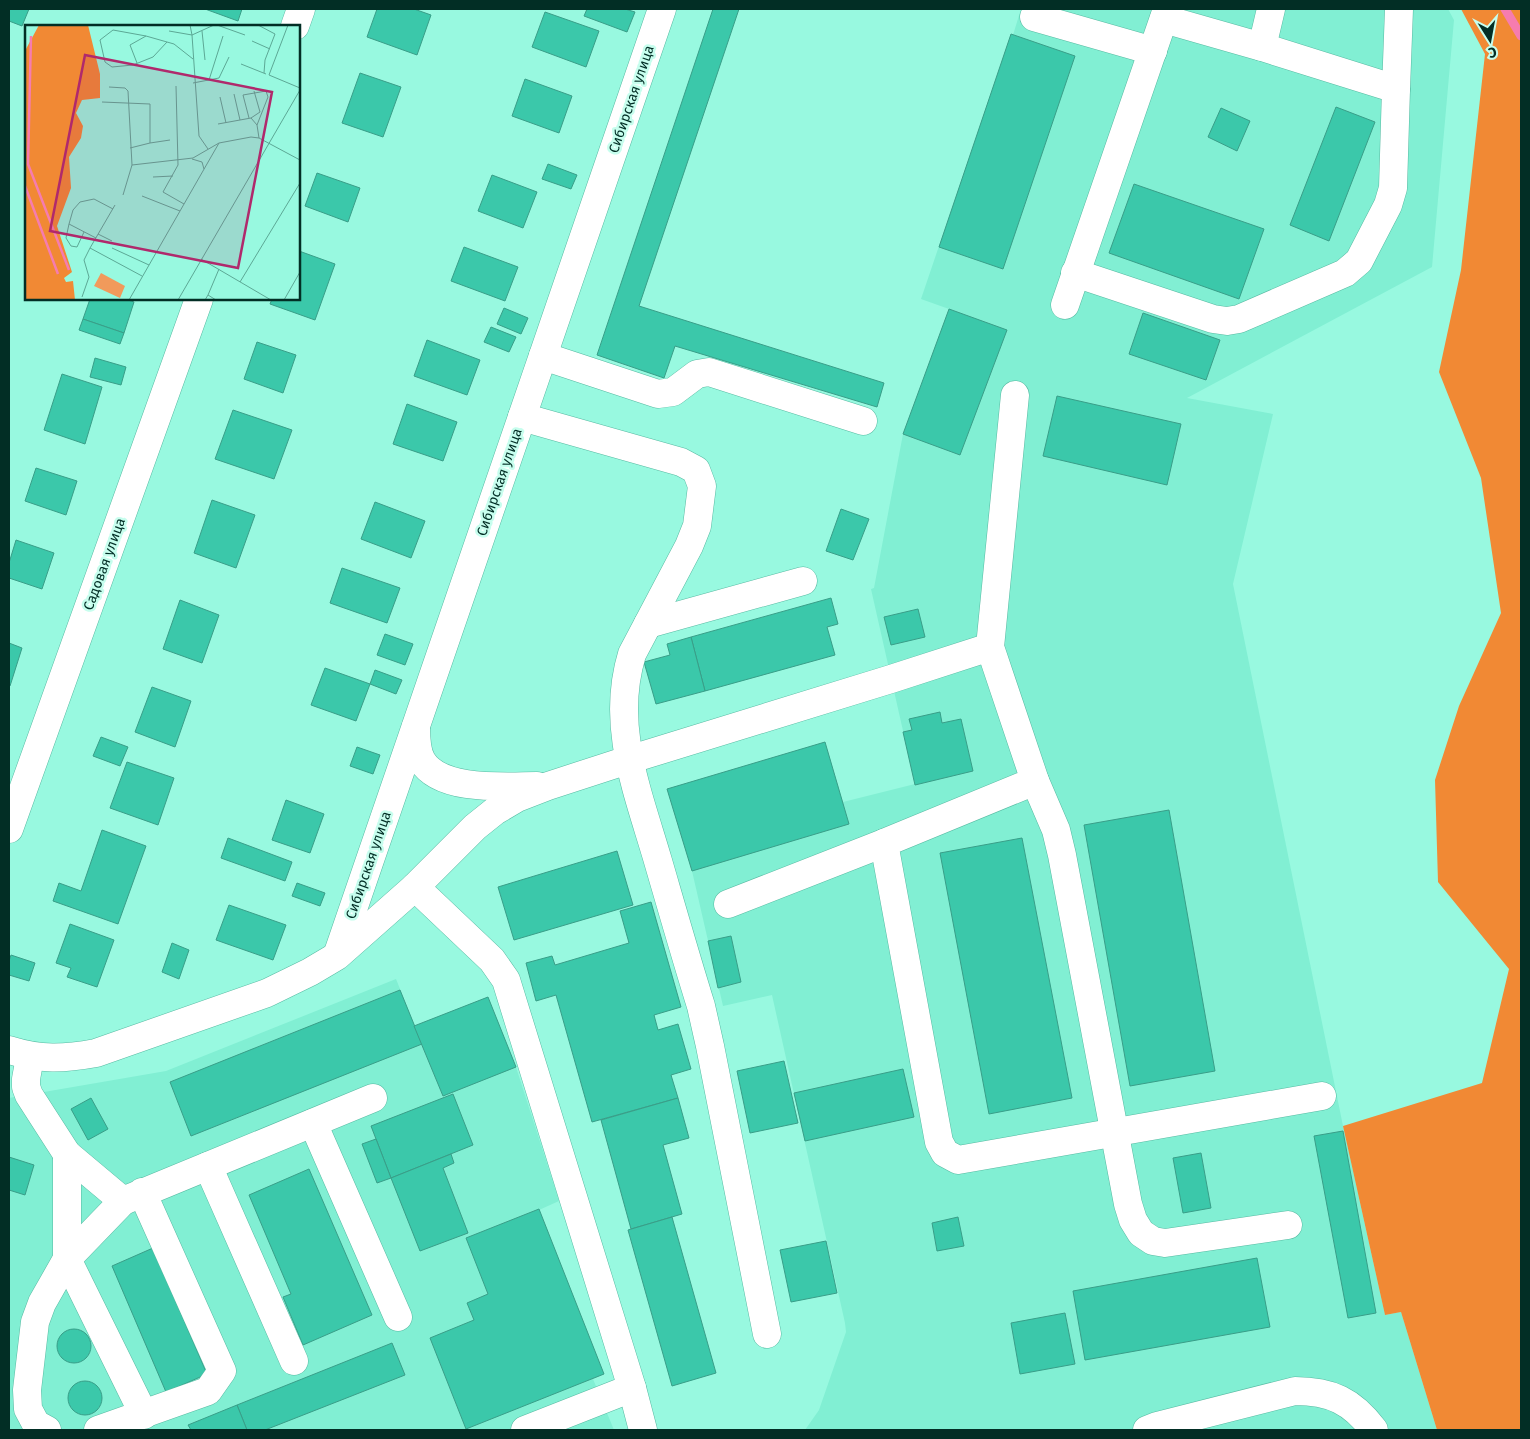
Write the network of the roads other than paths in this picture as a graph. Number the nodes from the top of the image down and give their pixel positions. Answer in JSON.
{"nodes":[{"id":1,"x":662,"y":9,"type":"edge"},
{"id":2,"x":1270,"y":9,"type":"edge"},
{"id":3,"x":1400,"y":9,"type":"edge"},
{"id":4,"x":1166,"y":14,"type":"edge"},
{"id":5,"x":1034,"y":17,"type":"dead end"},
{"id":6,"x":1262,"y":47,"type":"junction"},
{"id":7,"x":1153,"y":51,"type":"junction"},
{"id":8,"x":1396,"y":89,"type":"junction"},
{"id":9,"x":1075,"y":273,"type":"junction"},
{"id":10,"x":199,"y":300,"type":"edge"},
{"id":11,"x":1064,"y":305,"type":"dead end"},
{"id":12,"x":543,"y":356,"type":"junction"},
{"id":13,"x":1015,"y":395,"type":"dead end"},
{"id":14,"x":522,"y":417,"type":"junction"},
{"id":15,"x":863,"y":421,"type":"dead end"},
{"id":16,"x":803,"y":581,"type":"dead end"},
{"id":17,"x":648,"y":624,"type":"junction"},
{"id":18,"x":990,"y":647,"type":"junction"},
{"id":19,"x":416,"y":725,"type":"junction"},
{"id":20,"x":628,"y":760,"type":"junction"},
{"id":21,"x":1035,"y":781,"type":"junction"},
{"id":22,"x":548,"y":786,"type":"junction"},
{"id":23,"x":9,"y":829,"type":"edge"},
{"id":24,"x":884,"y":843,"type":"junction"},
{"id":25,"x":415,"y":887,"type":"junction"},
{"id":26,"x":728,"y":904,"type":"dead end"},
{"id":27,"x":337,"y":956,"type":"junction"},
{"id":28,"x":19,"y":1054,"type":"edge"},
{"id":29,"x":1322,"y":1096,"type":"dead end"},
{"id":30,"x":373,"y":1098,"type":"dead end"},
{"id":31,"x":313,"y":1123,"type":"junction"},
{"id":32,"x":1114,"y":1133,"type":"junction"},
{"id":33,"x":67,"y":1154,"type":"junction"},
{"id":34,"x":208,"y":1166,"type":"junction"},
{"id":35,"x":133,"y":1196,"type":"junction"},
{"id":36,"x":1288,"y":1225,"type":"dead end"},
{"id":37,"x":67,"y":1258,"type":"junction"},
{"id":38,"x":398,"y":1317,"type":"dead end"},
{"id":39,"x":767,"y":1334,"type":"dead end"},
{"id":40,"x":294,"y":1361,"type":"dead end"},
{"id":41,"x":632,"y":1388,"type":"junction"},
{"id":42,"x":144,"y":1415,"type":"junction"},
{"id":43,"x":47,"y":1430,"type":"edge"},
{"id":44,"x":98,"y":1430,"type":"edge"},
{"id":45,"x":525,"y":1430,"type":"edge"},
{"id":46,"x":642,"y":1430,"type":"edge"},
{"id":47,"x":1147,"y":1430,"type":"edge"},
{"id":48,"x":1374,"y":1430,"type":"edge"}],
"edges":[{"from":1,"to":12,"type":"street","name":"Сибирская улица"},
{"from":2,"to":6,"type":"street"},
{"from":3,"to":8,"type":"street"},
{"from":4,"to":6,"type":"street"},
{"from":4,"to":7,"type":"street"},
{"from":5,"to":7,"type":"street"},
{"from":6,"to":8,"type":"street"},
{"from":7,"to":9,"type":"street"},
{"from":8,"to":9,"type":"street"},
{"from":9,"to":11,"type":"street"},
{"from":10,"to":23,"type":"street","name":"Садовая улица"},
{"from":12,"to":14,"type":"street","name":"Сибирская улица"},
{"from":12,"to":15,"type":"street"},
{"from":13,"to":18,"type":"street"},
{"from":14,"to":17,"type":"street"},
{"from":14,"to":19,"type":"street","name":"Сибирская улица"},
{"from":16,"to":17,"type":"street"},
{"from":17,"to":20,"type":"street"},
{"from":18,"to":20,"type":"street","name":"Сибирская улица"},
{"from":18,"to":21,"type":"street"},
{"from":19,"to":22,"type":"street"},
{"from":19,"to":27,"type":"street","name":"Сибирская улица"},
{"from":20,"to":22,"type":"street","name":"Сибирская улица"},
{"from":20,"to":39,"type":"street"},
{"from":21,"to":24,"type":"street"},
{"from":21,"to":32,"type":"street"},
{"from":22,"to":25,"type":"street","name":"Сибирская улица"},
{"from":24,"to":26,"type":"street"},
{"from":24,"to":32,"type":"street"},
{"from":25,"to":27,"type":"street","name":"Сибирская улица"},
{"from":25,"to":41,"type":"street"},
{"from":27,"to":28,"type":"street","name":"Сибирская улица"},
{"from":28,"to":33,"type":"street"},
{"from":29,"to":32,"type":"street"},
{"from":30,"to":31,"type":"street"},
{"from":31,"to":34,"type":"street"},
{"from":31,"to":38,"type":"street"},
{"from":32,"to":36,"type":"street"},
{"from":33,"to":35,"type":"street"},
{"from":33,"to":37,"type":"street"},
{"from":34,"to":35,"type":"street"},
{"from":34,"to":40,"type":"street"},
{"from":35,"to":37,"type":"street"},
{"from":35,"to":42,"type":"street"},
{"from":37,"to":42,"type":"street"},
{"from":37,"to":43,"type":"street"},
{"from":41,"to":45,"type":"street"},
{"from":41,"to":46,"type":"street"},
{"from":42,"to":44,"type":"street"},
{"from":47,"to":48,"type":"street"}]}
